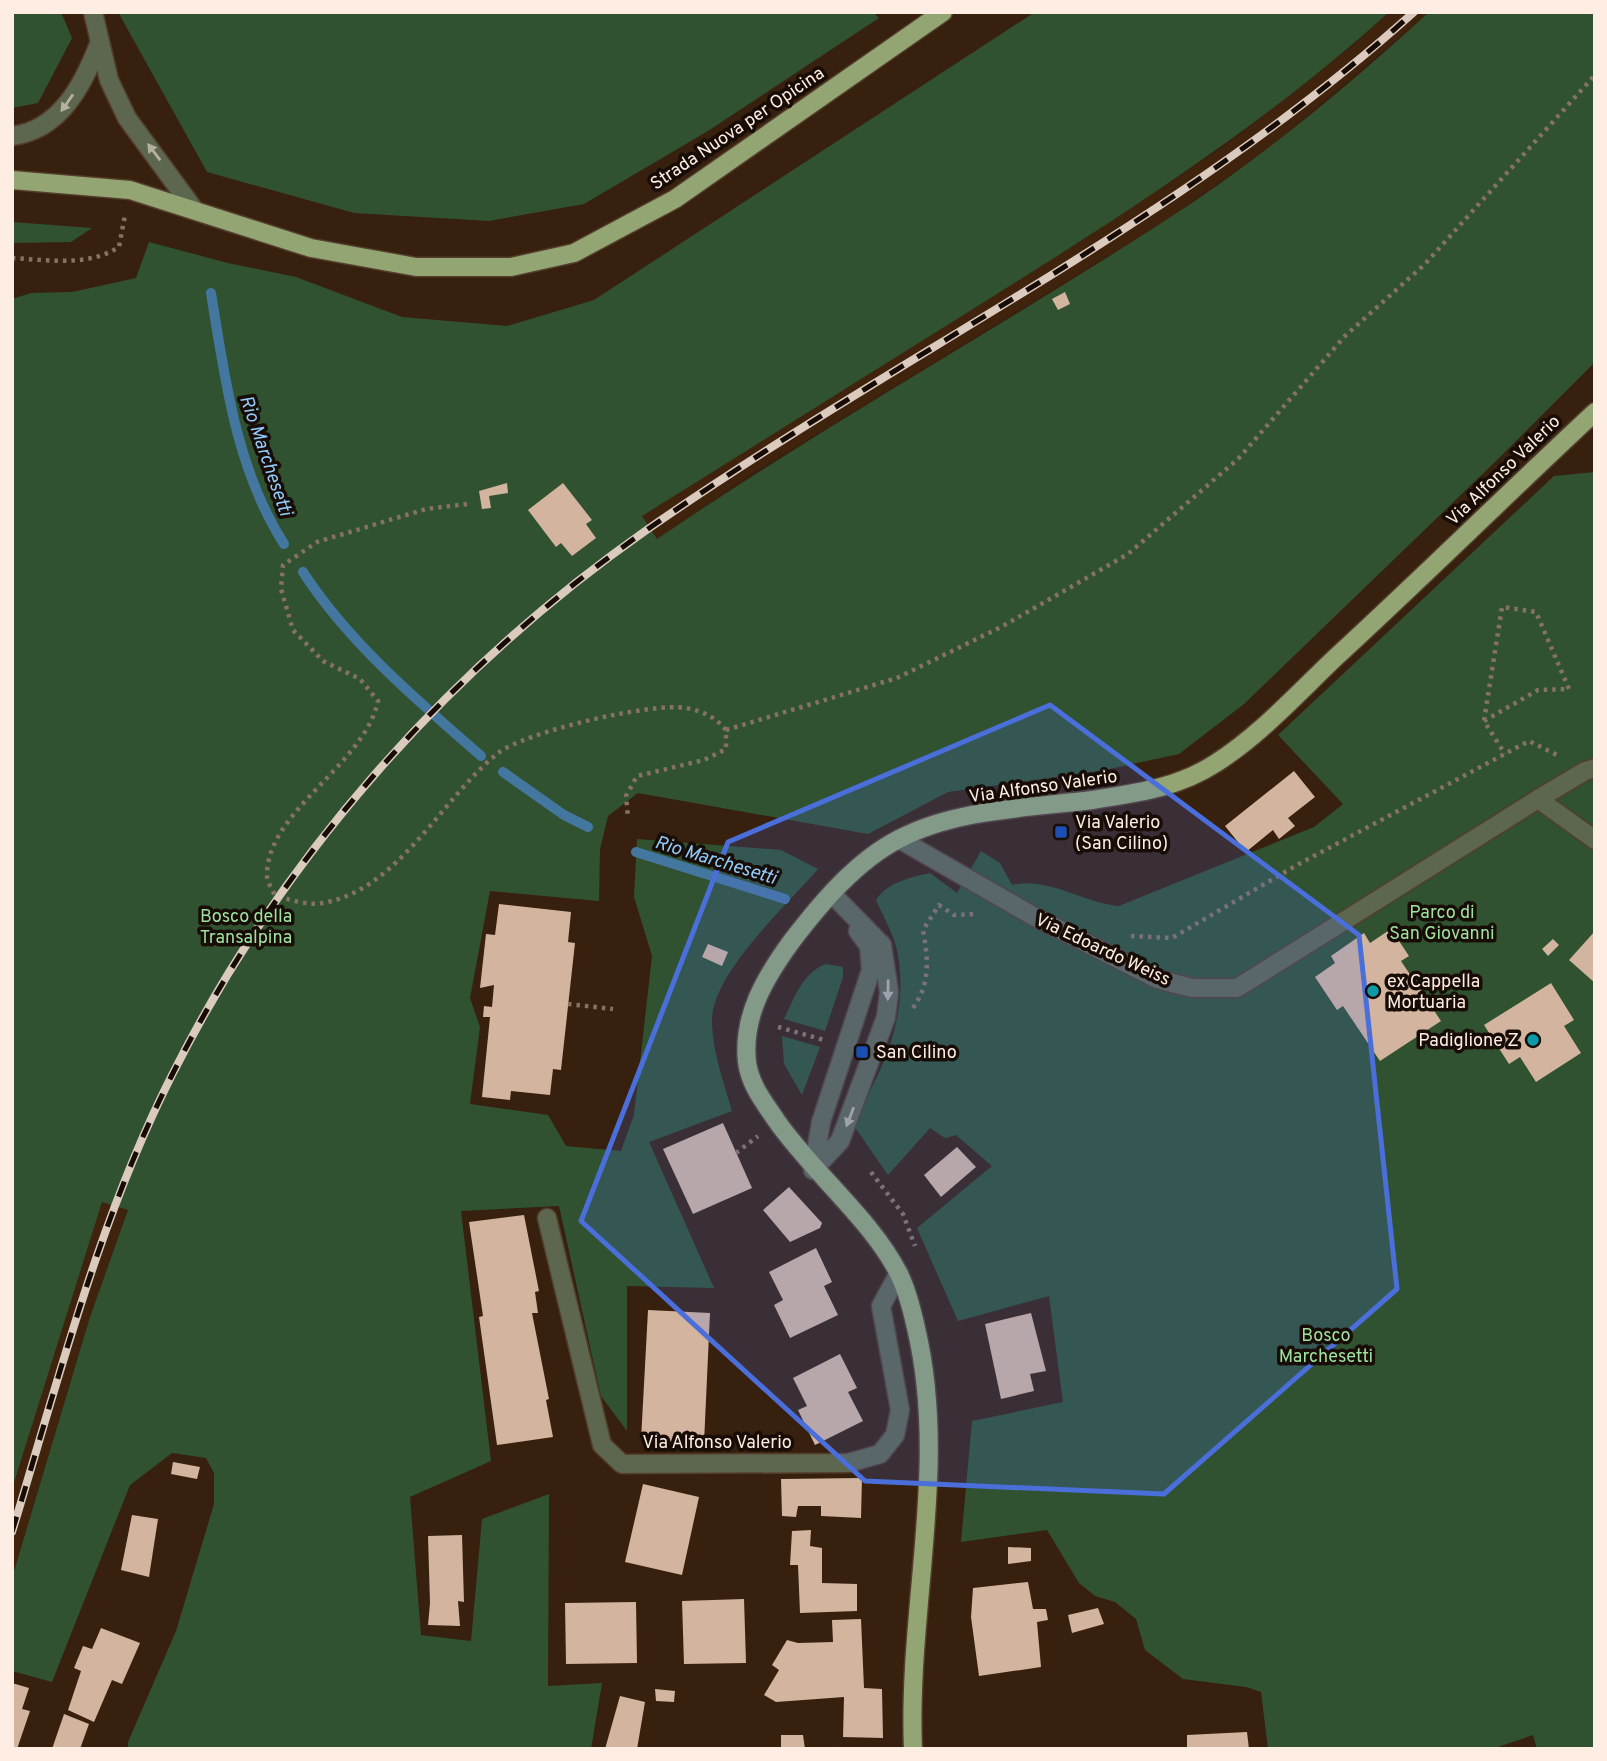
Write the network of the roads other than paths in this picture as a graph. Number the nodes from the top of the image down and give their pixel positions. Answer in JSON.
{"nodes":[{"id":1,"x":93,"y":12,"type":"edge"},
{"id":2,"x":931,"y":15,"type":"edge"},
{"id":3,"x":99,"y":44,"type":"junction"},
{"id":4,"x":12,"y":136,"type":"edge"},
{"id":5,"x":12,"y":180,"type":"edge"},
{"id":6,"x":193,"y":208,"type":"junction"},
{"id":7,"x":1595,"y":412,"type":"edge"},
{"id":8,"x":1595,"y":768,"type":"edge"},
{"id":9,"x":1538,"y":799,"type":"junction"},
{"id":10,"x":899,"y":839,"type":"junction"},
{"id":11,"x":1595,"y":840,"type":"edge"},
{"id":12,"x":832,"y":894,"type":"junction"},
{"id":13,"x":813,"y":1170,"type":"junction"},
{"id":14,"x":547,"y":1218,"type":"dead end"},
{"id":15,"x":899,"y":1273,"type":"junction"},
{"id":16,"x":913,"y":1749,"type":"edge"}],
"edges":[{"from":1,"to":3,"type":"street"},
{"from":2,"to":6,"type":"main road","name":"Strada Nuova per Opicina"},
{"from":3,"to":4,"type":"street","one_way":true},
{"from":6,"to":3,"type":"street","one_way":true},
{"from":5,"to":6,"type":"main road","name":"Strada Nuova per Opicina"},
{"from":7,"to":10,"type":"main road","name":"Via Alfonso Valerio"},
{"from":8,"to":9,"type":"street","name":"Via Edoardo Weiss"},
{"from":9,"to":10,"type":"street","name":"Via Edoardo Weiss"},
{"from":9,"to":11,"type":"street"},
{"from":10,"to":12,"type":"main road","name":"Via Alfonso Valerio"},
{"from":12,"to":13,"type":"street"},
{"from":12,"to":13,"type":"street","one_way":true},
{"from":12,"to":13,"type":"main road","name":"Via Alfonso Valerio"},
{"from":13,"to":15,"type":"main road","name":"Via Alfonso Valerio"},
{"from":14,"to":15,"type":"street","name":"Via Alfonso Valerio"},
{"from":15,"to":16,"type":"main road","name":"Via Alfonso Valerio"}]}
